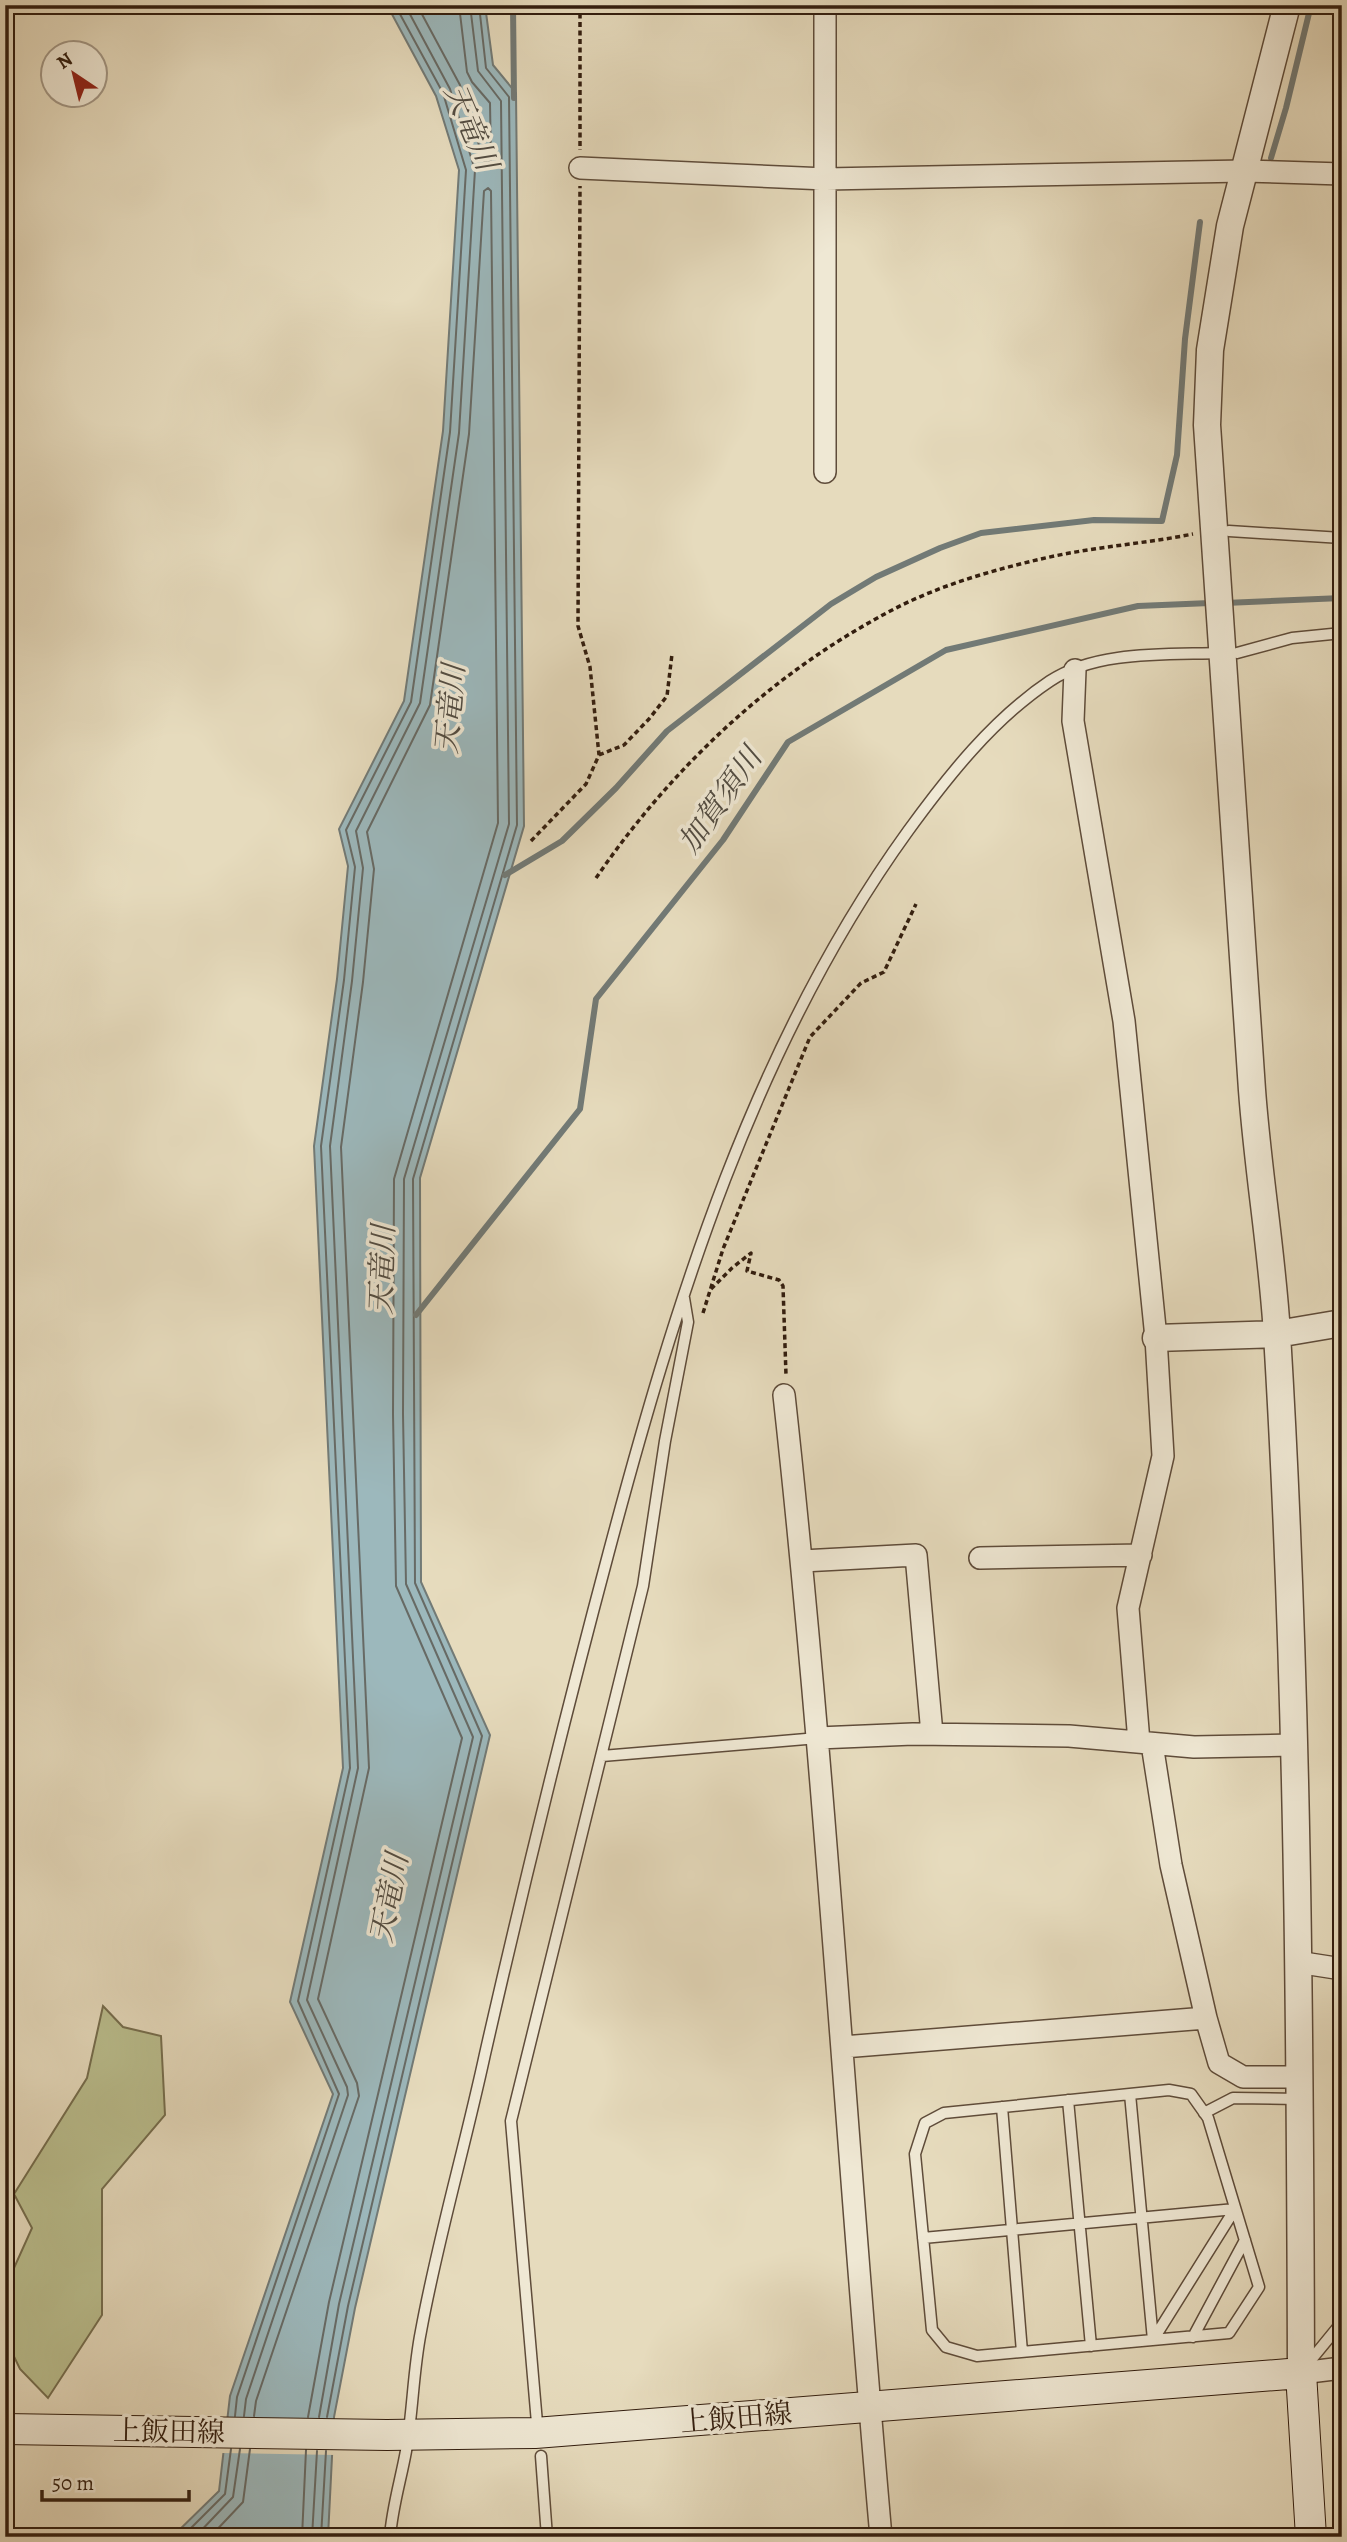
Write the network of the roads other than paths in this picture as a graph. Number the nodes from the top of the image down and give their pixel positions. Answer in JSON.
{"nodes":[{"id":1,"x":825,"y":5,"type":"edge"},
{"id":2,"x":1287,"y":5,"type":"edge"},
{"id":3,"x":580,"y":167,"type":"road end"},
{"id":4,"x":1244,"y":171,"type":"junction"},
{"id":5,"x":1342,"y":174,"type":"edge"},
{"id":6,"x":826,"y":179,"type":"junction"},
{"id":7,"x":825,"y":472,"type":"dead end"},
{"id":8,"x":1214,"y":534,"type":"junction"},
{"id":9,"x":1342,"y":538,"type":"edge"},
{"id":10,"x":1342,"y":633,"type":"edge"},
{"id":11,"x":1227,"y":649,"type":"junction"},
{"id":12,"x":1075,"y":670,"type":"junction"},
{"id":13,"x":683,"y":1296,"type":"junction"},
{"id":14,"x":1342,"y":1323,"type":"edge"},
{"id":15,"x":1277,"y":1334,"type":"junction"},
{"id":16,"x":1156,"y":1338,"type":"junction"},
{"id":17,"x":784,"y":1395,"type":"road end"},
{"id":18,"x":1141,"y":1555,"type":"junction"},
{"id":19,"x":980,"y":1558,"type":"dead end"},
{"id":20,"x":802,"y":1561,"type":"junction"},
{"id":21,"x":932,"y":1734,"type":"junction"},
{"id":22,"x":818,"y":1738,"type":"junction"},
{"id":23,"x":1145,"y":1743,"type":"junction"},
{"id":24,"x":1293,"y":1745,"type":"junction"},
{"id":25,"x":602,"y":1756,"type":"junction"},
{"id":26,"x":1297,"y":1962,"type":"junction"},
{"id":27,"x":1342,"y":1969,"type":"edge"},
{"id":28,"x":1206,"y":2018,"type":"junction"},
{"id":29,"x":843,"y":2047,"type":"junction"},
{"id":30,"x":1299,"y":2088,"type":"junction"},
{"id":31,"x":1130,"y":2094,"type":"junction"},
{"id":32,"x":1068,"y":2101,"type":"junction"},
{"id":33,"x":1002,"y":2107,"type":"junction"},
{"id":34,"x":1205,"y":2113,"type":"junction"},
{"id":35,"x":1235,"y":2208,"type":"junction"},
{"id":36,"x":1141,"y":2218,"type":"junction"},
{"id":37,"x":1079,"y":2224,"type":"junction"},
{"id":38,"x":1012,"y":2230,"type":"junction"},
{"id":39,"x":923,"y":2238,"type":"junction"},
{"id":40,"x":1245,"y":2240,"type":"junction"},
{"id":41,"x":1342,"y":2322,"type":"edge"},
{"id":42,"x":1193,"y":2337,"type":"junction"},
{"id":43,"x":1153,"y":2340,"type":"junction"},
{"id":44,"x":1091,"y":2346,"type":"junction"},
{"id":45,"x":1022,"y":2352,"type":"junction"},
{"id":46,"x":1342,"y":2368,"type":"edge"},
{"id":47,"x":1301,"y":2373,"type":"junction"},
{"id":48,"x":870,"y":2407,"type":"junction"},
{"id":49,"x":537,"y":2423,"type":"dead end"},
{"id":50,"x":5,"y":2429,"type":"edge"},
{"id":51,"x":398,"y":2435,"type":"junction"},
{"id":52,"x":541,"y":2456,"type":"dead end"},
{"id":53,"x":390,"y":2537,"type":"edge"},
{"id":54,"x":547,"y":2537,"type":"edge"},
{"id":55,"x":881,"y":2537,"type":"edge"},
{"id":56,"x":1311,"y":2537,"type":"edge"}],
"edges":[{"from":1,"to":6,"type":"street"},
{"from":2,"to":4,"type":"street"},
{"from":3,"to":6,"type":"street"},
{"from":4,"to":5,"type":"street"},
{"from":4,"to":6,"type":"street"},
{"from":4,"to":8,"type":"street"},
{"from":6,"to":7,"type":"street"},
{"from":8,"to":9,"type":"lane"},
{"from":8,"to":11,"type":"street"},
{"from":10,"to":11,"type":"lane"},
{"from":11,"to":12,"type":"lane"},
{"from":11,"to":15,"type":"street"},
{"from":12,"to":13,"type":"lane"},
{"from":12,"to":16,"type":"street"},
{"from":13,"to":25,"type":"lane"},
{"from":13,"to":51,"type":"lane"},
{"from":14,"to":15,"type":"street"},
{"from":15,"to":16,"type":"street"},
{"from":15,"to":24,"type":"street"},
{"from":16,"to":18,"type":"street"},
{"from":17,"to":20,"type":"street"},
{"from":18,"to":19,"type":"street"},
{"from":18,"to":23,"type":"street"},
{"from":20,"to":21,"type":"street"},
{"from":20,"to":22,"type":"street"},
{"from":21,"to":22,"type":"street"},
{"from":21,"to":23,"type":"street"},
{"from":22,"to":25,"type":"lane"},
{"from":22,"to":29,"type":"street"},
{"from":23,"to":24,"type":"street"},
{"from":23,"to":28,"type":"street"},
{"from":24,"to":26,"type":"street"},
{"from":25,"to":49,"type":"lane"},
{"from":26,"to":27,"type":"street"},
{"from":26,"to":30,"type":"street"},
{"from":28,"to":29,"type":"street"},
{"from":28,"to":30,"type":"street"},
{"from":29,"to":48,"type":"street"},
{"from":30,"to":34,"type":"lane"},
{"from":30,"to":47,"type":"street"},
{"from":31,"to":32,"type":"lane"},
{"from":31,"to":34,"type":"lane"},
{"from":31,"to":36,"type":"lane"},
{"from":32,"to":33,"type":"lane"},
{"from":32,"to":37,"type":"lane"},
{"from":33,"to":38,"type":"lane"},
{"from":33,"to":39,"type":"lane"},
{"from":34,"to":35,"type":"lane"},
{"from":35,"to":36,"type":"lane"},
{"from":35,"to":40,"type":"lane"},
{"from":35,"to":43,"type":"lane"},
{"from":36,"to":37,"type":"lane"},
{"from":36,"to":43,"type":"lane"},
{"from":37,"to":38,"type":"lane"},
{"from":37,"to":44,"type":"lane"},
{"from":38,"to":39,"type":"lane"},
{"from":38,"to":45,"type":"lane"},
{"from":39,"to":45,"type":"lane"},
{"from":40,"to":42,"type":"lane"},
{"from":40,"to":42,"type":"lane"},
{"from":41,"to":47,"type":"lane"},
{"from":42,"to":43,"type":"lane"},
{"from":43,"to":44,"type":"lane"},
{"from":44,"to":45,"type":"lane"},
{"from":46,"to":47,"type":"street"},
{"from":47,"to":48,"type":"main road","name":"上飯田線"},
{"from":47,"to":56,"type":"main road"},
{"from":48,"to":51,"type":"main road","name":"上飯田線"},
{"from":48,"to":55,"type":"street"},
{"from":50,"to":51,"type":"main road","name":"上飯田線"},
{"from":51,"to":53,"type":"lane"},
{"from":52,"to":54,"type":"lane"}]}
